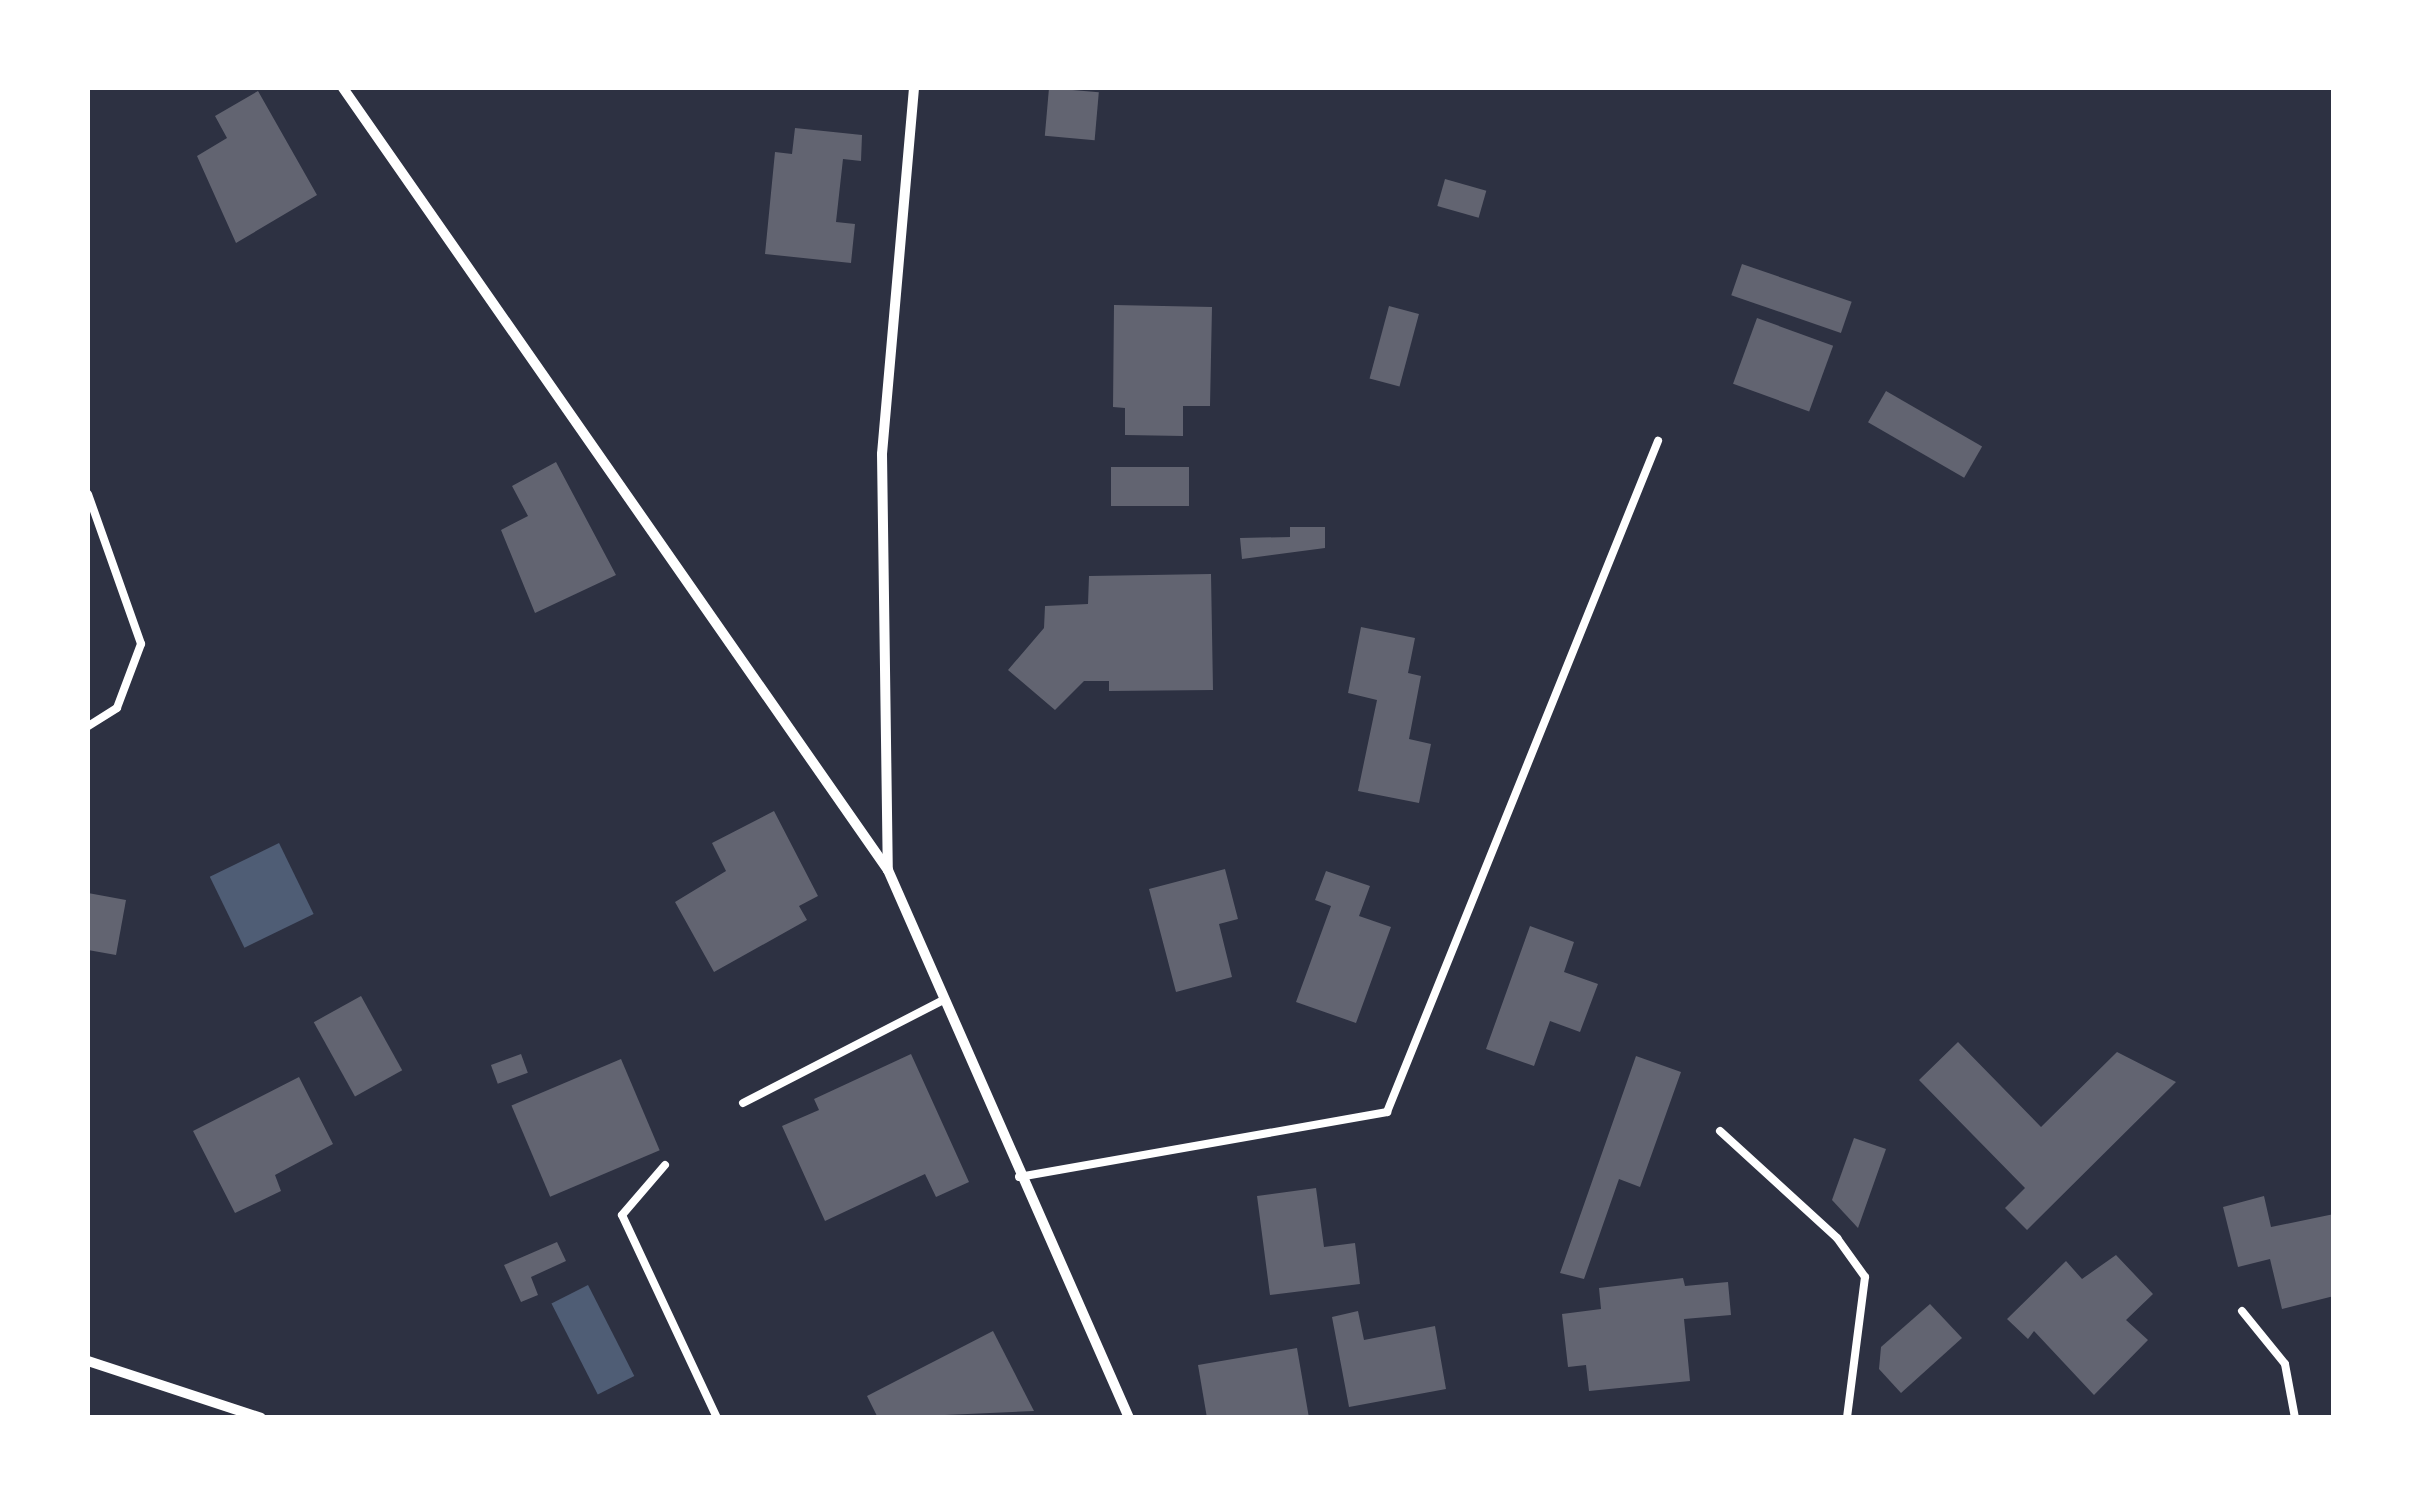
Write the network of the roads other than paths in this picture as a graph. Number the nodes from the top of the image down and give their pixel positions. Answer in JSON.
{"nodes":[{"id":1,"x":343,"y":88,"type":"edge"},
{"id":2,"x":914,"y":88,"type":"edge"},
{"id":3,"x":1658,"y":441,"type":"dead end"},
{"id":4,"x":88,"y":494,"type":"edge"},
{"id":5,"x":88,"y":726,"type":"edge"},
{"id":6,"x":888,"y":870,"type":"junction"},
{"id":7,"x":943,"y":1000,"type":"junction"},
{"id":8,"x":743,"y":1102,"type":"dead end"},
{"id":9,"x":1720,"y":1131,"type":"dead end"},
{"id":10,"x":665,"y":1164,"type":"dead end"},
{"id":11,"x":1020,"y":1176,"type":"junction"},
{"id":12,"x":2242,"y":1311,"type":"dead end"},
{"id":13,"x":88,"y":1361,"type":"edge"},
{"id":14,"x":261,"y":1418,"type":"edge"},
{"id":15,"x":717,"y":1418,"type":"edge"},
{"id":16,"x":1129,"y":1418,"type":"edge"},
{"id":17,"x":1847,"y":1418,"type":"edge"},
{"id":18,"x":2295,"y":1418,"type":"edge"}],
"edges":[{"from":1,"to":6,"type":"street"},
{"from":2,"to":6,"type":"street"},
{"from":3,"to":11,"type":"lane"},
{"from":4,"to":5,"type":"lane"},
{"from":6,"to":7,"type":"street"},
{"from":7,"to":8,"type":"lane"},
{"from":7,"to":11,"type":"street"},
{"from":9,"to":17,"type":"lane"},
{"from":10,"to":15,"type":"lane"},
{"from":11,"to":16,"type":"street"},
{"from":12,"to":18,"type":"lane"},
{"from":13,"to":14,"type":"street"}]}
